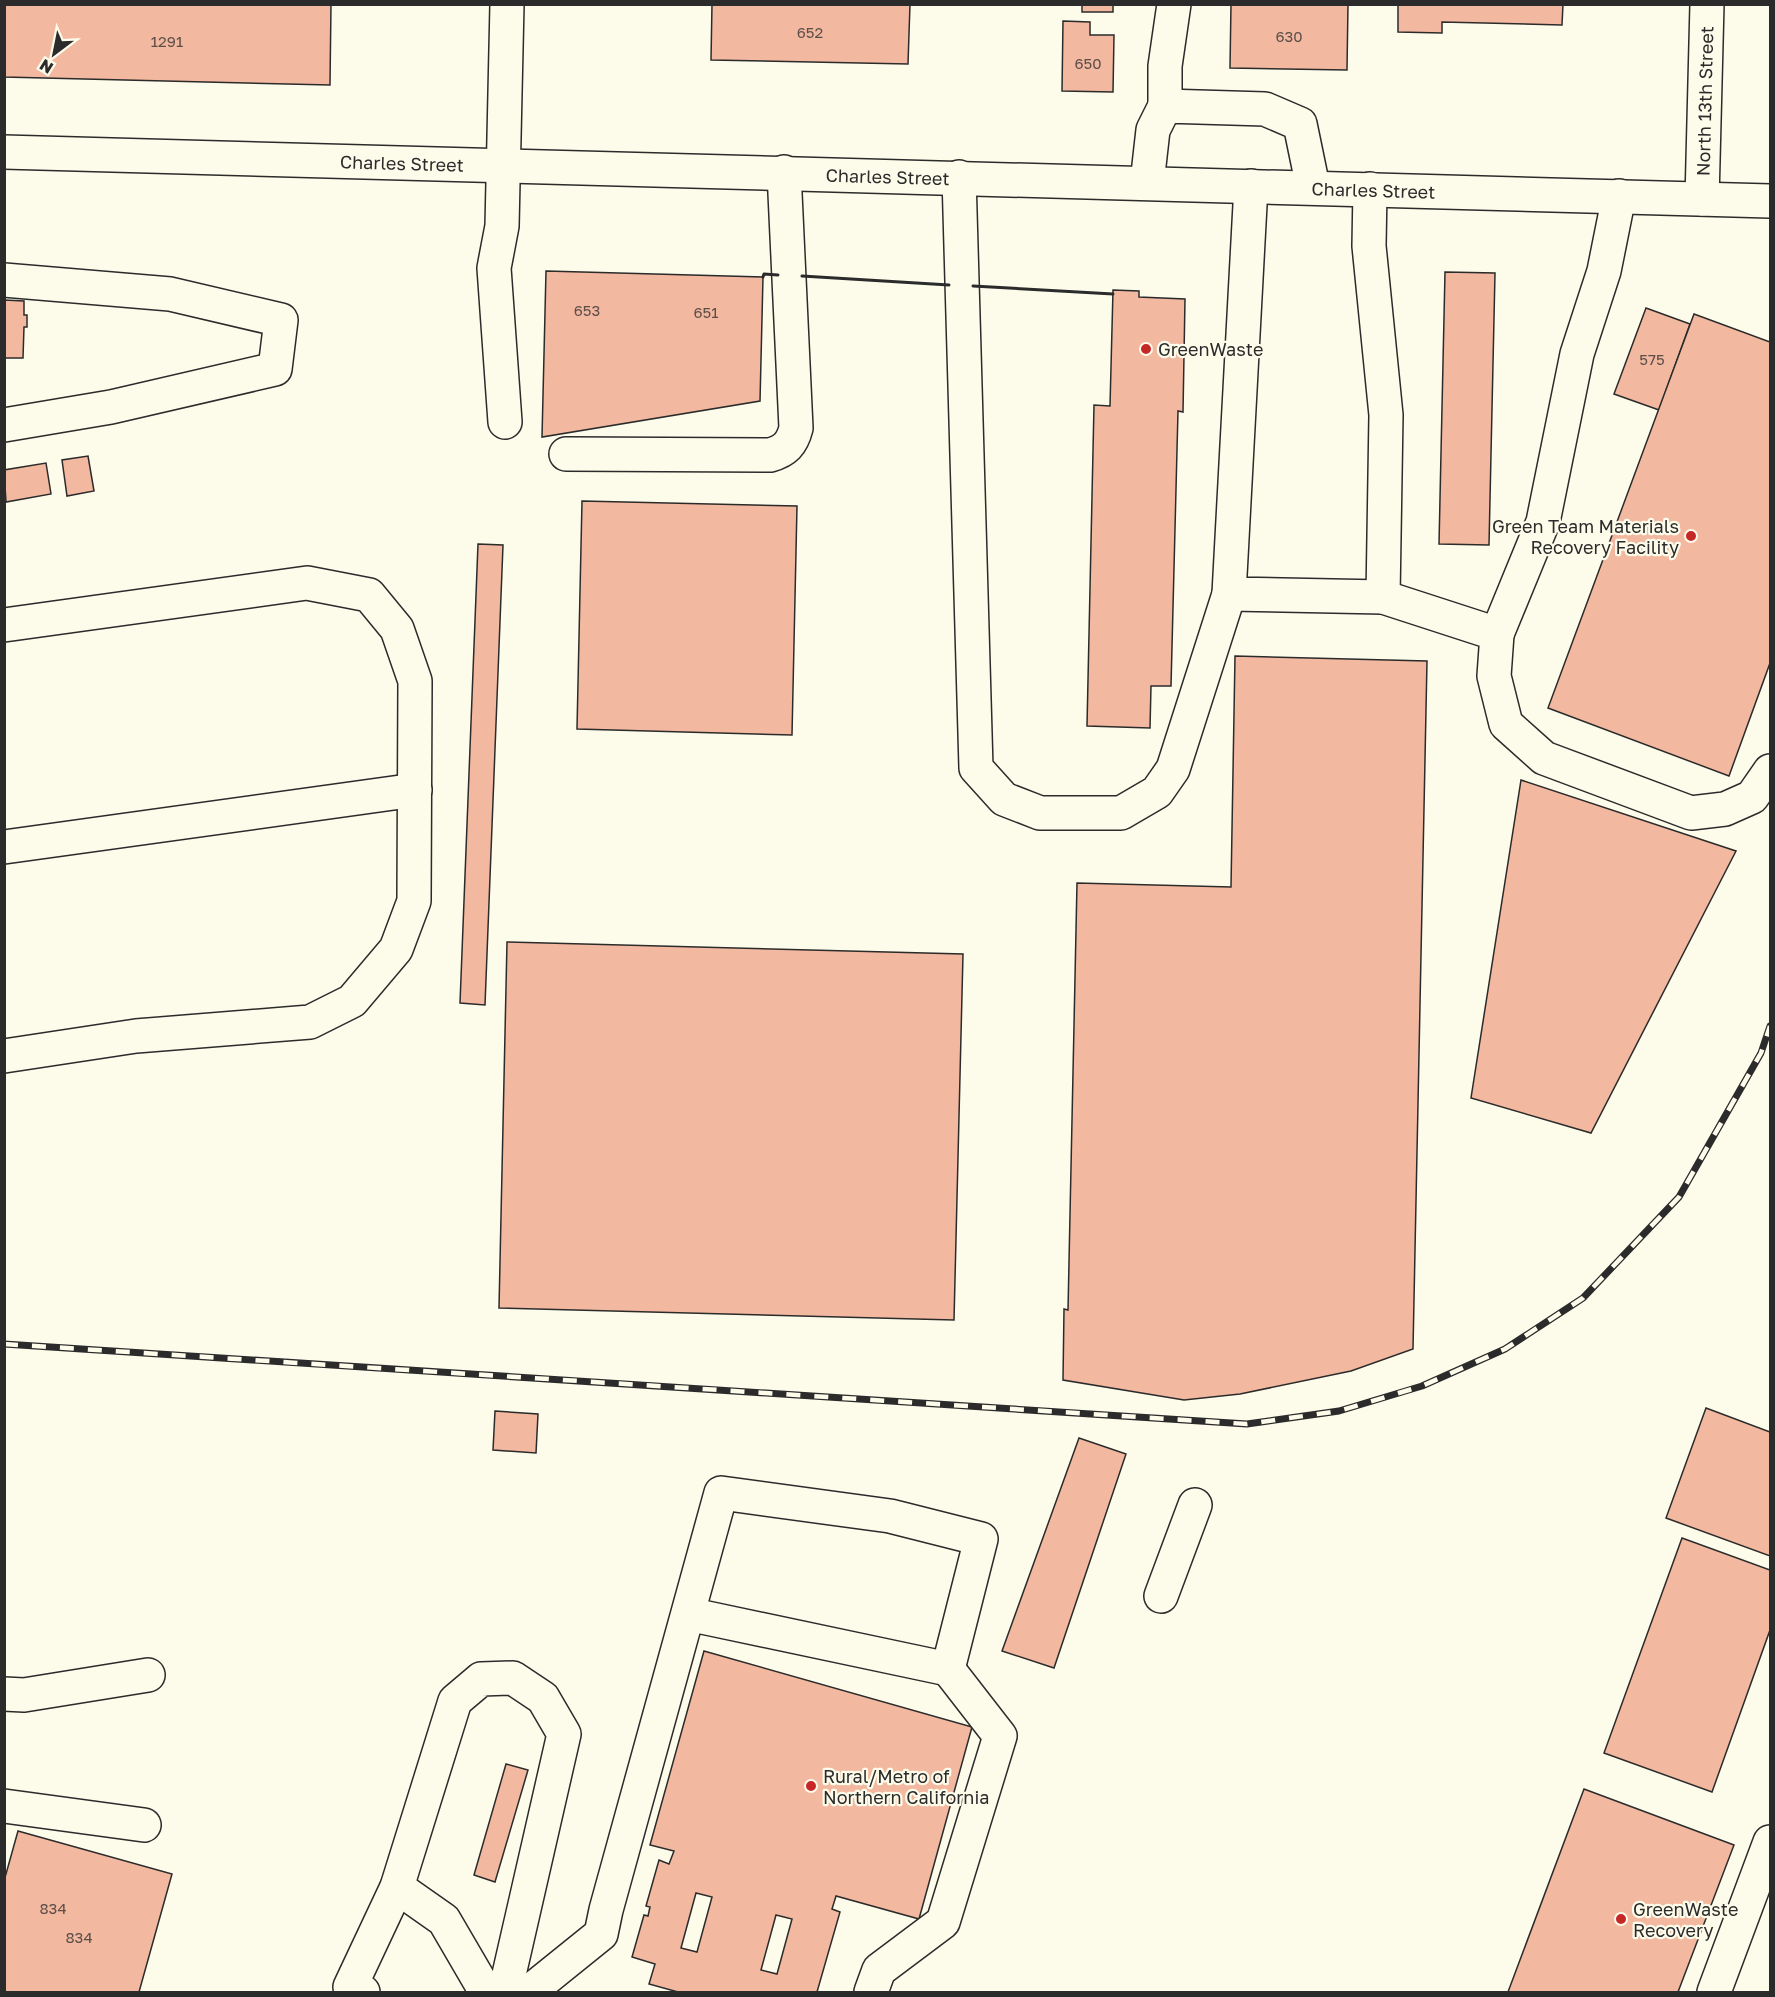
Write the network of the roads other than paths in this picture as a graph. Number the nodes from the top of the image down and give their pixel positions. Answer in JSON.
{"nodes":[{"id":1,"x":507,"y":4,"type":"edge"},
{"id":2,"x":1174,"y":4,"type":"edge"},
{"id":3,"x":1707,"y":4,"type":"edge"},
{"id":4,"x":1165,"y":106,"type":"junction"},
{"id":5,"x":4,"y":152,"type":"edge"},
{"id":6,"x":504,"y":165,"type":"junction"},
{"id":7,"x":784,"y":172,"type":"junction"},
{"id":8,"x":959,"y":177,"type":"junction"},
{"id":9,"x":1147,"y":183,"type":"junction"},
{"id":10,"x":1251,"y":186,"type":"junction"},
{"id":11,"x":1313,"y":187,"type":"junction"},
{"id":12,"x":1370,"y":189,"type":"junction"},
{"id":13,"x":1619,"y":196,"type":"junction"},
{"id":14,"x":1701,"y":199,"type":"junction"},
{"id":15,"x":1770,"y":201,"type":"edge"},
{"id":16,"x":4,"y":280,"type":"edge"},
{"id":17,"x":505,"y":422,"type":"dead end"},
{"id":18,"x":4,"y":425,"type":"edge"},
{"id":19,"x":566,"y":454,"type":"dead end"},
{"id":20,"x":1228,"y":594,"type":"junction"},
{"id":21,"x":1383,"y":597,"type":"junction"},
{"id":22,"x":4,"y":625,"type":"edge"},
{"id":23,"x":1497,"y":634,"type":"junction"},
{"id":24,"x":1770,"y":771,"type":"edge"},
{"id":25,"x":415,"y":790,"type":"junction"},
{"id":26,"x":4,"y":847,"type":"edge"},
{"id":27,"x":4,"y":1056,"type":"edge"},
{"id":28,"x":1195,"y":1505,"type":"dead end"},
{"id":29,"x":1161,"y":1596,"type":"dead end"},
{"id":30,"x":687,"y":1614,"type":"junction"},
{"id":31,"x":948,"y":1669,"type":"junction"},
{"id":32,"x":148,"y":1675,"type":"dead end"},
{"id":33,"x":4,"y":1694,"type":"edge"},
{"id":34,"x":4,"y":1806,"type":"edge"},
{"id":35,"x":144,"y":1825,"type":"dead end"},
{"id":36,"x":1770,"y":1842,"type":"edge"},
{"id":37,"x":397,"y":1887,"type":"junction"},
{"id":38,"x":356,"y":1990,"type":"edge"},
{"id":39,"x":486,"y":1992,"type":"edge"},
{"id":40,"x":505,"y":1992,"type":"edge"},
{"id":41,"x":529,"y":1992,"type":"edge"},
{"id":42,"x":870,"y":1992,"type":"edge"},
{"id":43,"x":1714,"y":1992,"type":"edge"}],
"edges":[{"from":1,"to":6,"type":"street"},
{"from":2,"to":4,"type":"street"},
{"from":3,"to":14,"type":"street","name":"North 13th Street"},
{"from":4,"to":9,"type":"street"},
{"from":4,"to":11,"type":"street"},
{"from":5,"to":6,"type":"street","name":"Charles Street"},
{"from":6,"to":7,"type":"street","name":"Charles Street"},
{"from":6,"to":17,"type":"street"},
{"from":7,"to":8,"type":"street","name":"Charles Street"},
{"from":7,"to":19,"type":"street"},
{"from":8,"to":9,"type":"street","name":"Charles Street"},
{"from":8,"to":20,"type":"street"},
{"from":9,"to":10,"type":"street","name":"Charles Street"},
{"from":10,"to":11,"type":"street","name":"Charles Street"},
{"from":10,"to":20,"type":"street"},
{"from":11,"to":12,"type":"street","name":"Charles Street"},
{"from":12,"to":13,"type":"street","name":"Charles Street"},
{"from":12,"to":21,"type":"street"},
{"from":13,"to":14,"type":"street","name":"Charles Street"},
{"from":13,"to":23,"type":"street"},
{"from":14,"to":15,"type":"street","name":"Charles Street"},
{"from":16,"to":18,"type":"street"},
{"from":20,"to":21,"type":"street"},
{"from":21,"to":23,"type":"street"},
{"from":22,"to":25,"type":"street"},
{"from":23,"to":24,"type":"street"},
{"from":25,"to":26,"type":"street"},
{"from":25,"to":27,"type":"street"},
{"from":28,"to":29,"type":"street"},
{"from":30,"to":31,"type":"street"},
{"from":30,"to":31,"type":"street"},
{"from":30,"to":41,"type":"street"},
{"from":31,"to":42,"type":"street"},
{"from":32,"to":33,"type":"street"},
{"from":34,"to":35,"type":"street"},
{"from":36,"to":43,"type":"street"},
{"from":37,"to":38,"type":"street"},
{"from":37,"to":39,"type":"street"},
{"from":37,"to":40,"type":"street"}]}
